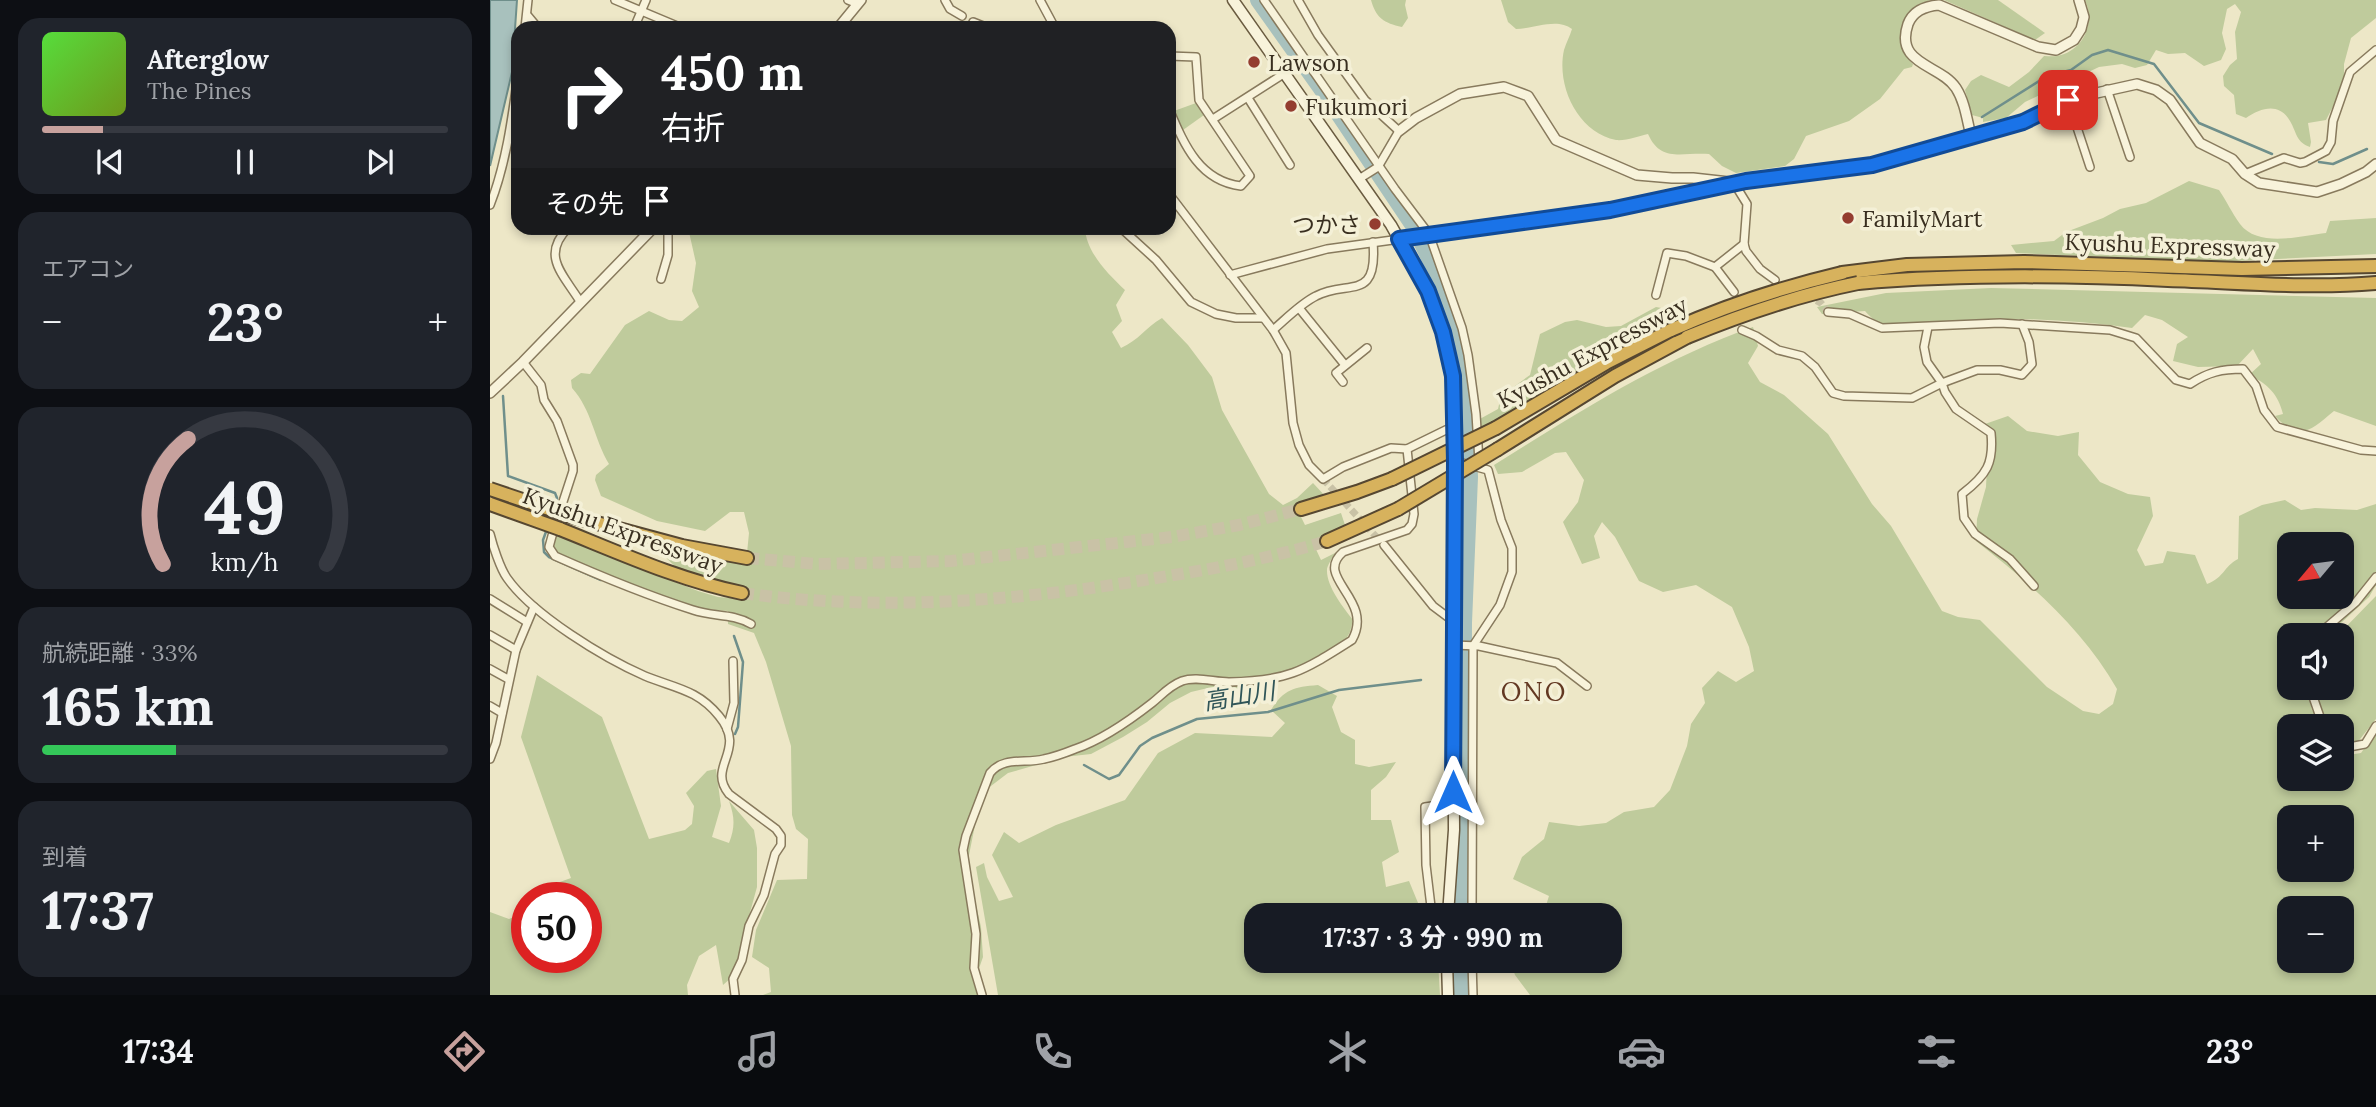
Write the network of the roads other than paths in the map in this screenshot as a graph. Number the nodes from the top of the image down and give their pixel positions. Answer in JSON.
{"nodes":[{"id":1,"x":528,"y":0,"type":"edge"},
{"id":2,"x":615,"y":0,"type":"edge"},
{"id":3,"x":646,"y":0,"type":"edge"},
{"id":4,"x":848,"y":0,"type":"edge"},
{"id":5,"x":945,"y":0,"type":"edge"},
{"id":6,"x":1040,"y":0,"type":"edge"},
{"id":7,"x":1233,"y":0,"type":"edge"},
{"id":8,"x":1264,"y":0,"type":"edge"},
{"id":9,"x":1298,"y":0,"type":"edge"},
{"id":10,"x":2079,"y":0,"type":"edge"},
{"id":11,"x":860,"y":2,"type":"edge"},
{"id":12,"x":641,"y":11,"type":"junction"},
{"id":13,"x":528,"y":16,"type":"junction"},
{"id":14,"x":962,"y":16,"type":"dead end"},
{"id":15,"x":526,"y":21,"type":"edge"},
{"id":16,"x":532,"y":21,"type":"edge"},
{"id":17,"x":637,"y":21,"type":"edge"},
{"id":18,"x":665,"y":21,"type":"edge"},
{"id":19,"x":844,"y":21,"type":"edge"},
{"id":20,"x":1051,"y":21,"type":"edge"},
{"id":21,"x":2376,"y":50,"type":"edge"},
{"id":22,"x":1176,"y":56,"type":"edge"},
{"id":23,"x":1285,"y":74,"type":"junction"},
{"id":24,"x":2107,"y":89,"type":"junction"},
{"id":25,"x":1248,"y":98,"type":"junction"},
{"id":26,"x":2068,"y":100,"type":"junction"},
{"id":27,"x":1213,"y":119,"type":"junction"},
{"id":28,"x":1176,"y":126,"type":"edge"},
{"id":29,"x":511,"y":127,"type":"edge"},
{"id":30,"x":1399,"y":131,"type":"junction"},
{"id":31,"x":1971,"y":135,"type":"junction"},
{"id":32,"x":2130,"y":158,"type":"dead end"},
{"id":33,"x":1290,"y":165,"type":"dead end"},
{"id":34,"x":1378,"y":166,"type":"junction"},
{"id":35,"x":2375,"y":166,"type":"edge"},
{"id":36,"x":2090,"y":167,"type":"dead end"},
{"id":37,"x":2245,"y":174,"type":"junction"},
{"id":38,"x":1363,"y":177,"type":"junction"},
{"id":39,"x":1734,"y":183,"type":"junction"},
{"id":40,"x":1176,"y":203,"type":"edge"},
{"id":41,"x":490,"y":205,"type":"edge"},
{"id":42,"x":562,"y":235,"type":"edge"},
{"id":43,"x":646,"y":235,"type":"edge"},
{"id":44,"x":668,"y":235,"type":"edge"},
{"id":45,"x":1129,"y":235,"type":"edge"},
{"id":46,"x":1426,"y":235,"type":"junction"},
{"id":47,"x":1403,"y":238,"type":"junction"},
{"id":48,"x":1373,"y":242,"type":"junction"},
{"id":49,"x":1744,"y":244,"type":"junction"},
{"id":50,"x":2376,"y":266,"type":"edge"},
{"id":51,"x":1715,"y":267,"type":"junction"},
{"id":52,"x":1230,"y":275,"type":"junction"},
{"id":53,"x":661,"y":279,"type":"dead end"},
{"id":54,"x":1775,"y":280,"type":"dead end"},
{"id":55,"x":2376,"y":283,"type":"edge"},
{"id":56,"x":1734,"y":292,"type":"dead end"},
{"id":57,"x":1656,"y":295,"type":"dead end"},
{"id":58,"x":581,"y":303,"type":"junction"},
{"id":59,"x":1299,"y":309,"type":"junction"},
{"id":60,"x":1828,"y":312,"type":"tunnel mouth"},
{"id":61,"x":1262,"y":318,"type":"junction"},
{"id":62,"x":2022,"y":324,"type":"junction"},
{"id":63,"x":1928,"y":327,"type":"junction"},
{"id":64,"x":1273,"y":330,"type":"junction"},
{"id":65,"x":1742,"y":330,"type":"dead end"},
{"id":66,"x":1367,"y":348,"type":"dead end"},
{"id":67,"x":523,"y":362,"type":"junction"},
{"id":68,"x":1345,"y":365,"type":"junction"},
{"id":69,"x":1343,"y":382,"type":"dead end"},
{"id":70,"x":1942,"y":383,"type":"junction"},
{"id":71,"x":490,"y":393,"type":"edge"},
{"id":72,"x":1454,"y":426,"type":"junction"},
{"id":73,"x":1407,"y":449,"type":"junction"},
{"id":74,"x":2376,"y":451,"type":"edge"},
{"id":75,"x":1457,"y":461,"type":"junction"},
{"id":76,"x":1476,"y":466,"type":"junction"},
{"id":77,"x":490,"y":489,"type":"edge"},
{"id":78,"x":490,"y":504,"type":"edge"},
{"id":79,"x":1301,"y":509,"type":"tunnel mouth"},
{"id":80,"x":490,"y":534,"type":"edge"},
{"id":81,"x":1327,"y":541,"type":"tunnel mouth"},
{"id":82,"x":1384,"y":545,"type":"tunnel mouth"},
{"id":83,"x":492,"y":551,"type":"edge"},
{"id":84,"x":747,"y":558,"type":"tunnel mouth"},
{"id":85,"x":2376,"y":577,"type":"edge"},
{"id":86,"x":2034,"y":586,"type":"dead end"},
{"id":87,"x":742,"y":593,"type":"tunnel mouth"},
{"id":88,"x":490,"y":599,"type":"edge"},
{"id":89,"x":534,"y":607,"type":"junction"},
{"id":90,"x":1452,"y":621,"type":"junction"},
{"id":91,"x":527,"y":622,"type":"junction"},
{"id":92,"x":2332,"y":623,"type":"edge"},
{"id":93,"x":751,"y":624,"type":"dead end"},
{"id":94,"x":490,"y":635,"type":"edge"},
{"id":95,"x":1453,"y":645,"type":"junction"},
{"id":96,"x":1472,"y":646,"type":"junction"},
{"id":97,"x":516,"y":650,"type":"junction"},
{"id":98,"x":733,"y":661,"type":"dead end"},
{"id":99,"x":490,"y":669,"type":"edge"},
{"id":100,"x":508,"y":679,"type":"junction"},
{"id":101,"x":1587,"y":686,"type":"dead end"},
{"id":102,"x":490,"y":706,"type":"edge"},
{"id":103,"x":502,"y":713,"type":"junction"},
{"id":104,"x":2376,"y":726,"type":"edge"},
{"id":105,"x":727,"y":729,"type":"junction"},
{"id":106,"x":493,"y":741,"type":"edge"},
{"id":107,"x":2354,"y":746,"type":"edge"},
{"id":108,"x":490,"y":759,"type":"edge"},
{"id":109,"x":1453,"y":803,"type":"junction"},
{"id":110,"x":1431,"y":903,"type":"edge"},
{"id":111,"x":1449,"y":903,"type":"edge"},
{"id":112,"x":1472,"y":903,"type":"edge"},
{"id":113,"x":1447,"y":973,"type":"edge"},
{"id":114,"x":1472,"y":973,"type":"edge"},
{"id":115,"x":735,"y":995,"type":"edge"},
{"id":116,"x":982,"y":995,"type":"edge"},
{"id":117,"x":1448,"y":995,"type":"edge"},
{"id":118,"x":1473,"y":995,"type":"edge"}],
"edges":[{"from":1,"to":13,"type":"street"},
{"from":2,"to":12,"type":"street"},
{"from":3,"to":12,"type":"street"},
{"from":4,"to":11,"type":"street"},
{"from":5,"to":14,"type":"street"},
{"from":6,"to":20,"type":"street"},
{"from":7,"to":23,"type":"main road"},
{"from":8,"to":34,"type":"street"},
{"from":9,"to":30,"type":"street"},
{"from":10,"to":31,"type":"street"},
{"from":11,"to":19,"type":"street"},
{"from":12,"to":17,"type":"street"},
{"from":12,"to":18,"type":"street"},
{"from":13,"to":15,"type":"street"},
{"from":13,"to":16,"type":"street"},
{"from":21,"to":37,"type":"street"},
{"from":22,"to":27,"type":"street"},
{"from":23,"to":25,"type":"street"},
{"from":23,"to":38,"type":"main road"},
{"from":24,"to":26,"type":"street"},
{"from":24,"to":32,"type":"street"},
{"from":24,"to":37,"type":"street"},
{"from":25,"to":27,"type":"street"},
{"from":25,"to":33,"type":"street"},
{"from":26,"to":31,"type":"street"},
{"from":26,"to":36,"type":"street"},
{"from":27,"to":28,"type":"street"},
{"from":29,"to":41,"type":"street"},
{"from":30,"to":34,"type":"street"},
{"from":30,"to":39,"type":"street"},
{"from":31,"to":39,"type":"street"},
{"from":34,"to":38,"type":"street"},
{"from":34,"to":46,"type":"street"},
{"from":35,"to":37,"type":"street"},
{"from":38,"to":47,"type":"main road"},
{"from":39,"to":46,"type":"street"},
{"from":39,"to":49,"type":"street"},
{"from":40,"to":52,"type":"street"},
{"from":42,"to":58,"type":"street"},
{"from":43,"to":58,"type":"street"},
{"from":44,"to":53,"type":"street"},
{"from":45,"to":61,"type":"street"},
{"from":46,"to":47,"type":"street"},
{"from":46,"to":76,"type":"street"},
{"from":47,"to":48,"type":"street"},
{"from":47,"to":72,"type":"main road"},
{"from":48,"to":52,"type":"street"},
{"from":48,"to":59,"type":"street"},
{"from":49,"to":51,"type":"street"},
{"from":49,"to":54,"type":"street"},
{"from":50,"to":79,"type":"highway","name":"Kyushu Expressway","bridge":true},
{"from":51,"to":56,"type":"street"},
{"from":51,"to":57,"type":"street"},
{"from":52,"to":61,"type":"street"},
{"from":55,"to":81,"type":"highway","name":"Kyushu Expressway","bridge":true},
{"from":58,"to":67,"type":"street"},
{"from":59,"to":64,"type":"street"},
{"from":59,"to":68,"type":"street"},
{"from":60,"to":63,"type":"street"},
{"from":61,"to":64,"type":"street"},
{"from":62,"to":63,"type":"street"},
{"from":62,"to":70,"type":"street"},
{"from":62,"to":74,"type":"street"},
{"from":63,"to":70,"type":"street"},
{"from":64,"to":73,"type":"street"},
{"from":65,"to":70,"type":"street"},
{"from":66,"to":68,"type":"street"},
{"from":67,"to":71,"type":"street"},
{"from":67,"to":93,"type":"street"},
{"from":68,"to":69,"type":"street"},
{"from":70,"to":86,"type":"street"},
{"from":72,"to":73,"type":"street"},
{"from":72,"to":75,"type":"main road"},
{"from":73,"to":116,"type":"street"},
{"from":75,"to":76,"type":"street","bridge":true},
{"from":75,"to":90,"type":"main road"},
{"from":76,"to":96,"type":"street"},
{"from":77,"to":84,"type":"highway","name":"Kyushu Expressway","bridge":true},
{"from":78,"to":87,"type":"highway","name":"Kyushu Expressway","bridge":true},
{"from":80,"to":83,"type":"street"},
{"from":82,"to":90,"type":"street"},
{"from":83,"to":89,"type":"street"},
{"from":85,"to":92,"type":"street"},
{"from":88,"to":91,"type":"street"},
{"from":89,"to":91,"type":"street"},
{"from":89,"to":105,"type":"street"},
{"from":90,"to":95,"type":"main road"},
{"from":91,"to":97,"type":"street"},
{"from":94,"to":97,"type":"street"},
{"from":95,"to":96,"type":"street"},
{"from":95,"to":109,"type":"main road"},
{"from":96,"to":101,"type":"street"},
{"from":96,"to":112,"type":"street"},
{"from":97,"to":100,"type":"street"},
{"from":98,"to":105,"type":"street"},
{"from":99,"to":100,"type":"street"},
{"from":100,"to":103,"type":"street"},
{"from":102,"to":103,"type":"street"},
{"from":103,"to":106,"type":"street"},
{"from":104,"to":107,"type":"street"},
{"from":105,"to":115,"type":"street"},
{"from":106,"to":108,"type":"street"},
{"from":109,"to":110,"type":"street"},
{"from":109,"to":111,"type":"main road"},
{"from":113,"to":117,"type":"main road"},
{"from":114,"to":118,"type":"street"}]}
